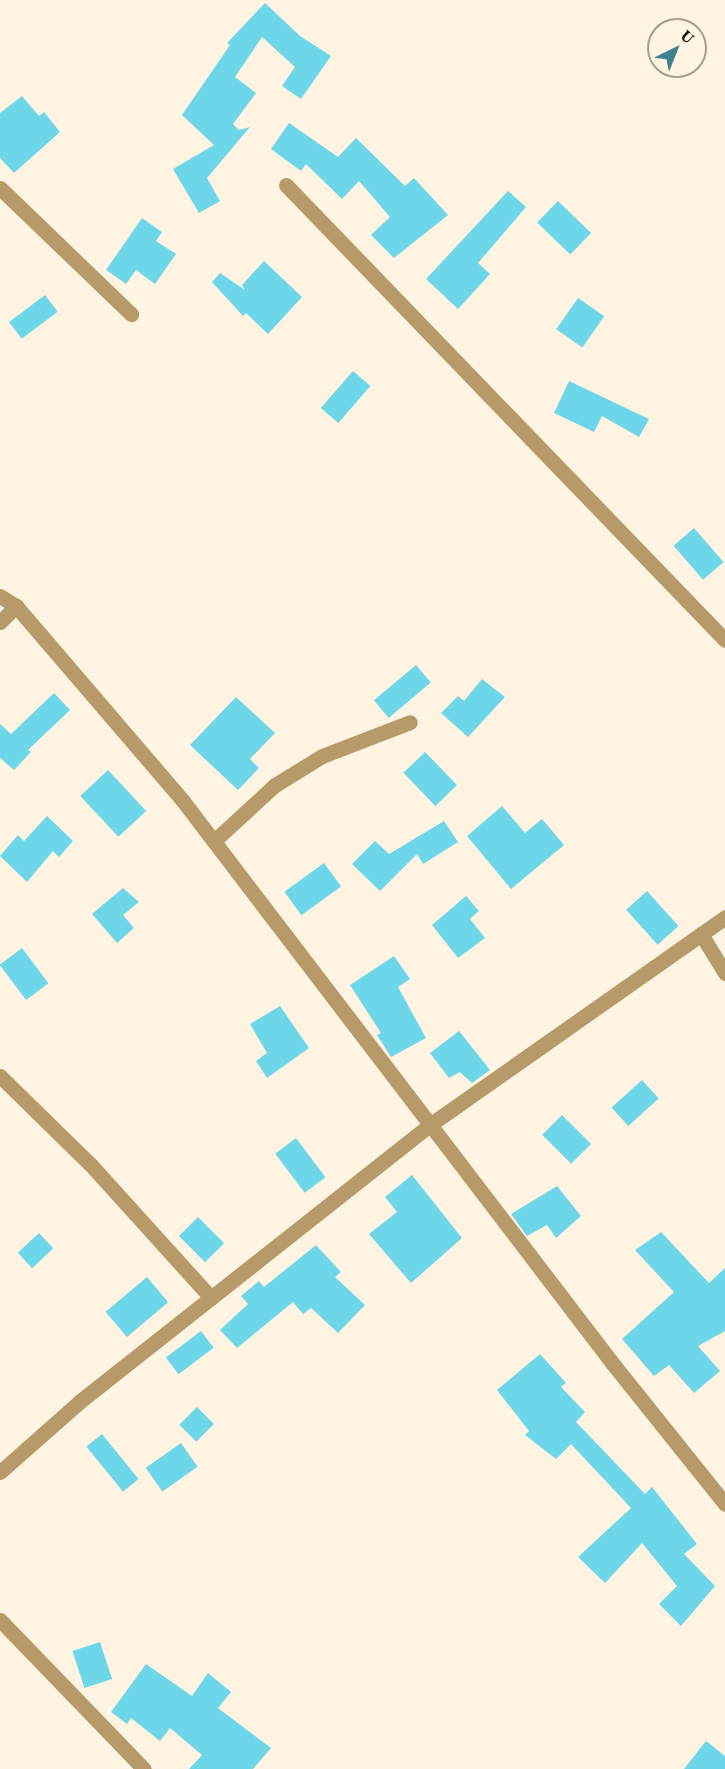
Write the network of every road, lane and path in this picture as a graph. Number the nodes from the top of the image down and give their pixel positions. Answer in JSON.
{"nodes":[{"id":1,"x":286,"y":185,"type":"dead end"},
{"id":2,"x":0,"y":189,"type":"edge"},
{"id":3,"x":131,"y":314,"type":"dead end"},
{"id":4,"x":0,"y":596,"type":"edge"},
{"id":5,"x":16,"y":606,"type":"junction"},
{"id":6,"x":0,"y":622,"type":"edge"},
{"id":7,"x":725,"y":640,"type":"edge"},
{"id":8,"x":410,"y":722,"type":"dead end"},
{"id":9,"x":214,"y":841,"type":"junction"},
{"id":10,"x":725,"y":917,"type":"edge"},
{"id":11,"x":701,"y":934,"type":"junction"},
{"id":12,"x":725,"y":973,"type":"edge"},
{"id":13,"x":0,"y":1076,"type":"edge"},
{"id":14,"x":431,"y":1124,"type":"junction"},
{"id":15,"x":211,"y":1298,"type":"junction"},
{"id":16,"x":0,"y":1472,"type":"edge"},
{"id":17,"x":725,"y":1503,"type":"edge"},
{"id":18,"x":0,"y":1620,"type":"edge"},
{"id":19,"x":144,"y":1769,"type":"edge"}],
"edges":[{"from":1,"to":7,"type":"street"},
{"from":2,"to":3,"type":"street"},
{"from":4,"to":5,"type":"street"},
{"from":5,"to":6,"type":"street"},
{"from":5,"to":9,"type":"street"},
{"from":8,"to":9,"type":"street"},
{"from":9,"to":14,"type":"street"},
{"from":10,"to":11,"type":"street"},
{"from":11,"to":12,"type":"street"},
{"from":11,"to":14,"type":"street"},
{"from":13,"to":15,"type":"street"},
{"from":14,"to":15,"type":"street"},
{"from":14,"to":17,"type":"street"},
{"from":15,"to":16,"type":"street"},
{"from":18,"to":19,"type":"street"}]}
